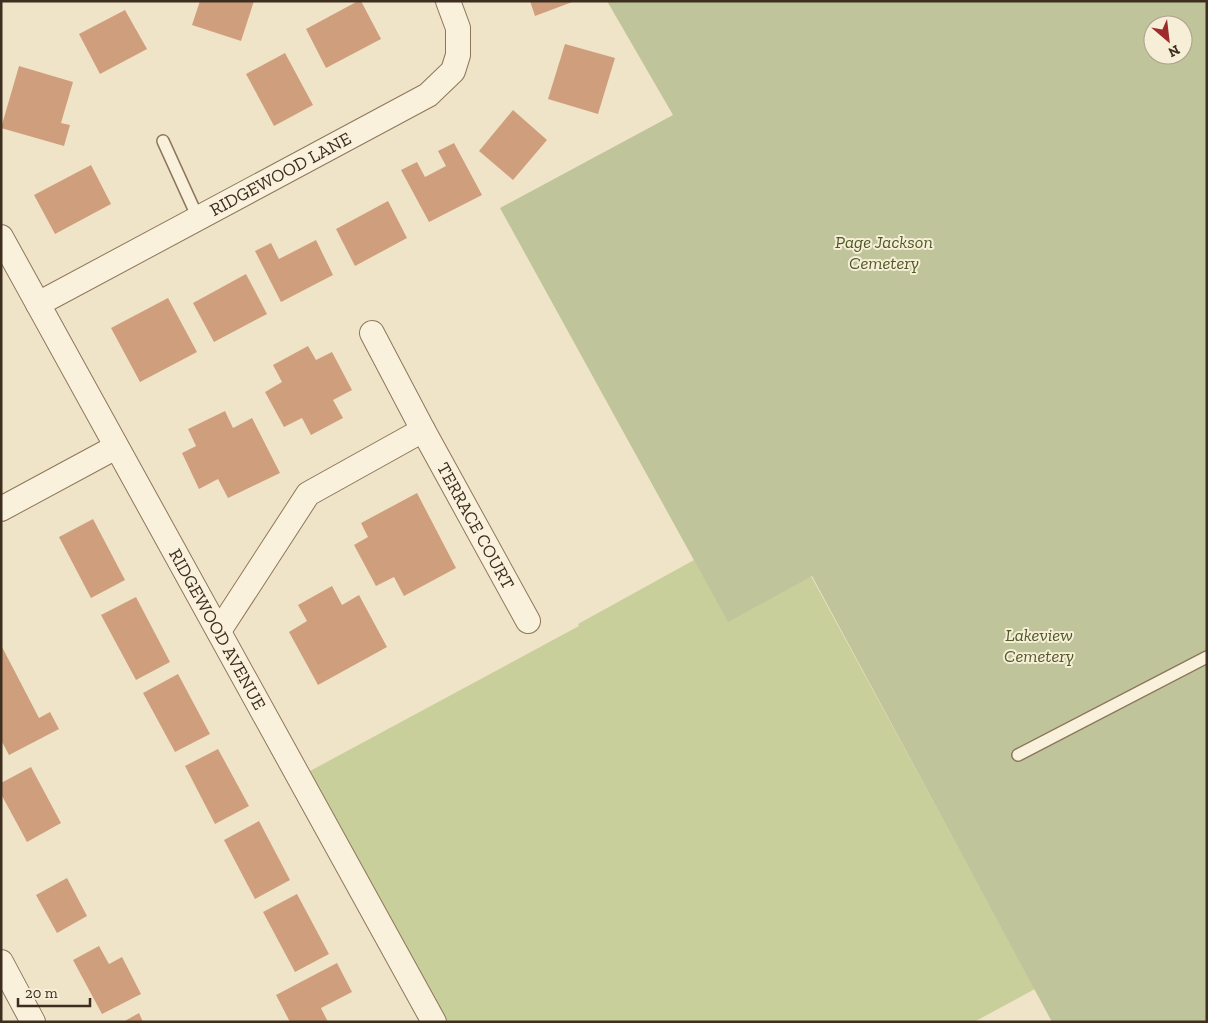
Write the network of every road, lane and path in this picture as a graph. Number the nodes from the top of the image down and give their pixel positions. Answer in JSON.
{"nodes":[{"id":1,"x":448,"y":1,"type":"edge"},
{"id":2,"x":162,"y":142,"type":"dead end"},
{"id":3,"x":198,"y":218,"type":"junction"},
{"id":4,"x":1,"y":237,"type":"edge"},
{"id":5,"x":38,"y":304,"type":"junction"},
{"id":6,"x":372,"y":333,"type":"dead end"},
{"id":7,"x":423,"y":430,"type":"junction"},
{"id":8,"x":116,"y":447,"type":"junction"},
{"id":9,"x":1,"y":509,"type":"edge"},
{"id":10,"x":528,"y":621,"type":"dead end"},
{"id":11,"x":219,"y":631,"type":"junction"},
{"id":12,"x":1207,"y":657,"type":"edge"},
{"id":13,"x":1018,"y":755,"type":"dead end"},
{"id":14,"x":1,"y":962,"type":"edge"},
{"id":15,"x":34,"y":1022,"type":"edge"},
{"id":16,"x":434,"y":1022,"type":"edge"}],
"edges":[{"from":1,"to":3,"type":"street","name":"RIDGEWOOD LANE"},
{"from":2,"to":3,"type":"lane"},
{"from":3,"to":5,"type":"street","name":"RIDGEWOOD LANE"},
{"from":4,"to":5,"type":"street","name":"RIDGEWOOD AVENUE"},
{"from":5,"to":8,"type":"street","name":"RIDGEWOOD AVENUE"},
{"from":6,"to":7,"type":"street","name":"TERRACE COURT"},
{"from":7,"to":10,"type":"street","name":"TERRACE COURT"},
{"from":7,"to":11,"type":"street"},
{"from":8,"to":9,"type":"street"},
{"from":8,"to":11,"type":"street","name":"RIDGEWOOD AVENUE"},
{"from":11,"to":16,"type":"street","name":"RIDGEWOOD AVENUE"},
{"from":12,"to":13,"type":"lane"},
{"from":14,"to":15,"type":"street"}]}
